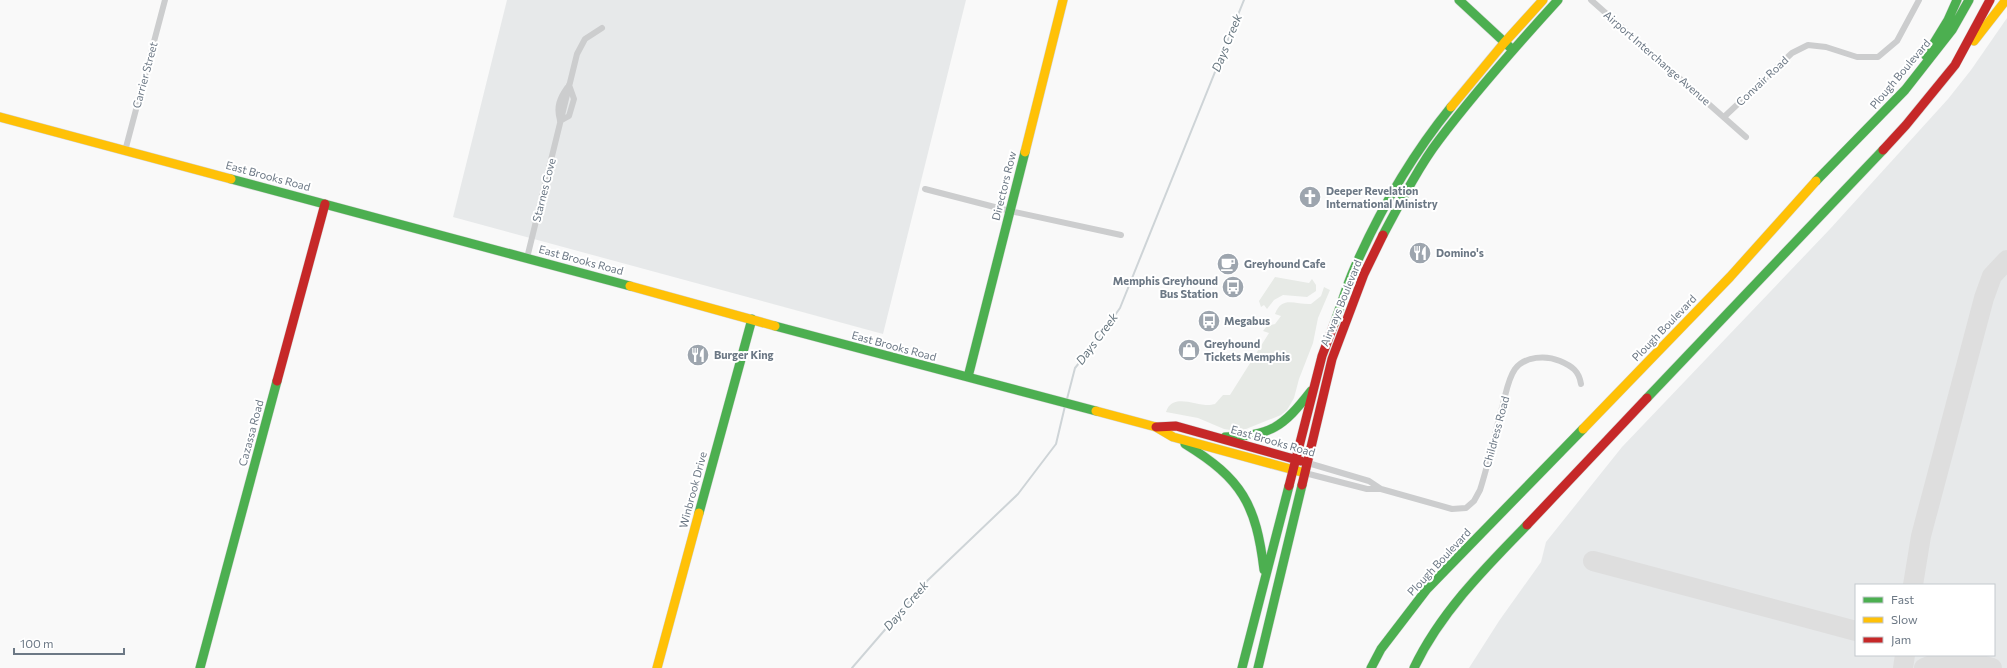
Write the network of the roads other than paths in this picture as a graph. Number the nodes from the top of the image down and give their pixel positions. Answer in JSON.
{"nodes":[{"id":1,"x":165,"y":0,"type":"edge"},
{"id":2,"x":1062,"y":0,"type":"edge"},
{"id":3,"x":1458,"y":0,"type":"edge"},
{"id":4,"x":1543,"y":0,"type":"edge"},
{"id":5,"x":1558,"y":0,"type":"edge"},
{"id":6,"x":1591,"y":0,"type":"edge"},
{"id":7,"x":1919,"y":0,"type":"edge"},
{"id":8,"x":1957,"y":0,"type":"edge"},
{"id":9,"x":1969,"y":0,"type":"edge"},
{"id":10,"x":1990,"y":0,"type":"edge"},
{"id":11,"x":2006,"y":0,"type":"edge"},
{"id":12,"x":602,"y":28,"type":"dead end"},
{"id":13,"x":1504,"y":43,"type":"junction"},
{"id":14,"x":1513,"y":50,"type":"junction"},
{"id":15,"x":1955,"y":64,"type":"junction"},
{"id":16,"x":569,"y":86,"type":"junction"},
{"id":17,"x":1905,"y":90,"type":"junction"},
{"id":18,"x":0,"y":117,"type":"edge"},
{"id":19,"x":1724,"y":117,"type":"junction"},
{"id":20,"x":560,"y":121,"type":"junction"},
{"id":21,"x":1746,"y":137,"type":"dead end"},
{"id":22,"x":125,"y":151,"type":"junction"},
{"id":23,"x":925,"y":189,"type":"dead end"},
{"id":24,"x":325,"y":204,"type":"junction"},
{"id":25,"x":1010,"y":211,"type":"junction"},
{"id":26,"x":1121,"y":235,"type":"dead end"},
{"id":27,"x":527,"y":258,"type":"junction"},
{"id":28,"x":752,"y":319,"type":"junction"},
{"id":29,"x":1325,"y":344,"type":"junction"},
{"id":30,"x":1336,"y":348,"type":"junction"},
{"id":31,"x":968,"y":377,"type":"junction"},
{"id":32,"x":1581,"y":384,"type":"dead end"},
{"id":33,"x":1314,"y":388,"type":"junction"},
{"id":34,"x":1156,"y":427,"type":"junction"},
{"id":35,"x":1173,"y":437,"type":"junction"},
{"id":36,"x":1218,"y":437,"type":"junction"},
{"id":37,"x":1296,"y":459,"type":"junction"},
{"id":38,"x":1308,"y":463,"type":"junction"},
{"id":39,"x":1293,"y":470,"type":"junction"},
{"id":40,"x":1305,"y":473,"type":"junction"},
{"id":41,"x":1381,"y":489,"type":"junction"},
{"id":42,"x":1466,"y":508,"type":"joint"},
{"id":43,"x":1265,"y":576,"type":"junction"},
{"id":44,"x":200,"y":668,"type":"edge"},
{"id":45,"x":657,"y":668,"type":"edge"},
{"id":46,"x":1242,"y":668,"type":"edge"},
{"id":47,"x":1258,"y":668,"type":"edge"},
{"id":48,"x":1370,"y":668,"type":"edge"},
{"id":49,"x":1414,"y":668,"type":"edge"}],
"edges":[{"from":1,"to":22,"type":"street","name":"Carrier Street"},
{"from":2,"to":25,"type":"main road","name":"Directors Row"},
{"from":3,"to":13,"type":"main road"},
{"from":4,"to":13,"type":"main road","name":"Airways Boulevard"},
{"from":5,"to":14,"type":"main road","name":"Airways Boulevard"},
{"from":6,"to":19,"type":"street","name":"Airport Interchange Avenue"},
{"from":7,"to":19,"type":"street","name":"Convair Road"},
{"from":8,"to":17,"type":"main road"},
{"from":9,"to":17,"type":"main road","name":"Plough Boulevard"},
{"from":10,"to":15,"type":"main road"},
{"from":11,"to":15,"type":"main road"},
{"from":12,"to":16,"type":"street","name":"Starnes Cove"},
{"from":13,"to":14,"type":"main road"},
{"from":13,"to":29,"type":"main road","name":"Airways Boulevard"},
{"from":14,"to":30,"type":"main road","name":"Airways Boulevard"},
{"from":15,"to":49,"type":"main road"},
{"from":16,"to":20,"type":"street","name":"Starnes Cove"},
{"from":16,"to":20,"type":"street","name":"Starnes Cove"},
{"from":17,"to":48,"type":"main road","name":"Plough Boulevard"},
{"from":18,"to":22,"type":"main road","name":"East Brooks Road"},
{"from":19,"to":21,"type":"street"},
{"from":20,"to":27,"type":"street","name":"Starnes Cove"},
{"from":22,"to":24,"type":"main road","name":"East Brooks Road"},
{"from":23,"to":25,"type":"street"},
{"from":24,"to":27,"type":"main road","name":"East Brooks Road"},
{"from":24,"to":44,"type":"main road","name":"Cazassa Road"},
{"from":25,"to":26,"type":"street"},
{"from":25,"to":31,"type":"main road","name":"Directors Row"},
{"from":27,"to":28,"type":"main road","name":"East Brooks Road"},
{"from":28,"to":31,"type":"main road","name":"East Brooks Road"},
{"from":28,"to":45,"type":"main road","name":"Winbrook Drive"},
{"from":29,"to":30,"type":"main road"},
{"from":29,"to":33,"type":"main road","name":"Airways Boulevard"},
{"from":30,"to":38,"type":"main road","name":"Airways Boulevard"},
{"from":31,"to":34,"type":"main road","name":"East Brooks Road"},
{"from":32,"to":42,"type":"street","name":"Childress Road"},
{"from":33,"to":36,"type":"main road"},
{"from":33,"to":37,"type":"main road","name":"Airways Boulevard"},
{"from":34,"to":35,"type":"main road","name":"East Brooks Road"},
{"from":34,"to":36,"type":"main road","name":"East Brooks Road"},
{"from":35,"to":39,"type":"main road","name":"East Brooks Road"},
{"from":35,"to":43,"type":"main road"},
{"from":36,"to":37,"type":"main road","name":"East Brooks Road"},
{"from":37,"to":38,"type":"main road","name":"East Brooks Road"},
{"from":37,"to":39,"type":"main road","name":"Airways Boulevard"},
{"from":38,"to":40,"type":"main road","name":"Airways Boulevard"},
{"from":38,"to":41,"type":"street","name":"East Brooks Road"},
{"from":39,"to":40,"type":"main road","name":"East Brooks Road"},
{"from":39,"to":43,"type":"main road","name":"Airways Boulevard"},
{"from":40,"to":41,"type":"street","name":"East Brooks Road"},
{"from":40,"to":47,"type":"main road","name":"Airways Boulevard"},
{"from":41,"to":42,"type":"street","name":"East Brooks Road"},
{"from":43,"to":46,"type":"main road","name":"Airways Boulevard"}]}
